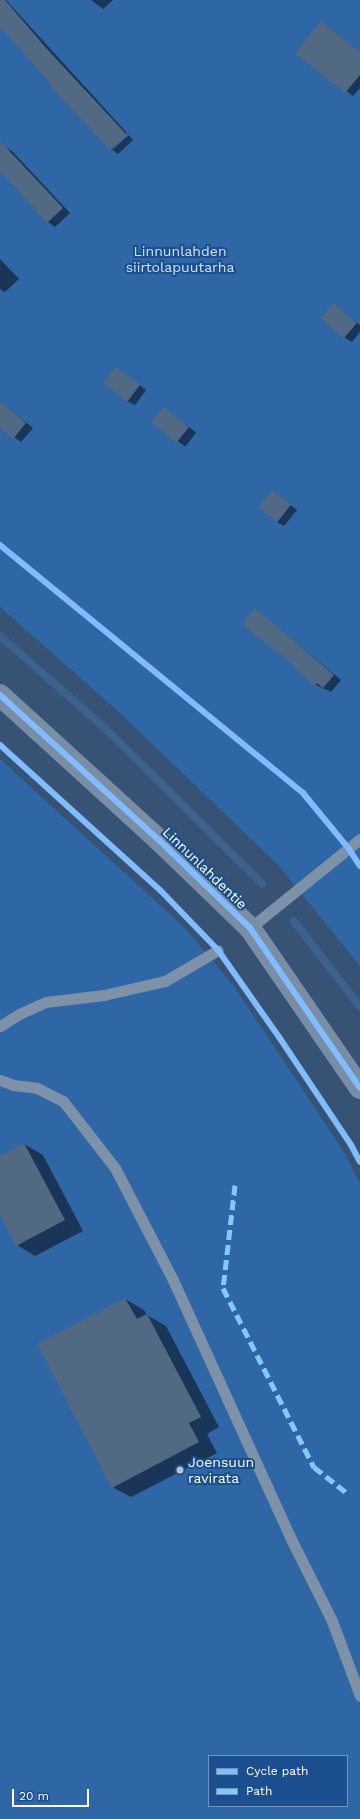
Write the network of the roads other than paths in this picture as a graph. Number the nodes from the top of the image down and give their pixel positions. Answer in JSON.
{"nodes":[{"id":1,"x":0,"y":694,"type":"edge"},
{"id":2,"x":360,"y":839,"type":"edge"},
{"id":3,"x":250,"y":928,"type":"junction"},
{"id":4,"x":218,"y":950,"type":"dead end"},
{"id":5,"x":0,"y":1026,"type":"edge"},
{"id":6,"x":0,"y":1080,"type":"edge"},
{"id":7,"x":360,"y":1088,"type":"edge"},
{"id":8,"x":360,"y":1696,"type":"edge"}],
"edges":[{"from":1,"to":3,"type":"street","name":"Linnunlahdentie"},
{"from":2,"to":3,"type":"lane"},
{"from":3,"to":7,"type":"street","name":"Linnunlahdentie"},
{"from":4,"to":5,"type":"lane"},
{"from":6,"to":8,"type":"lane"}]}
